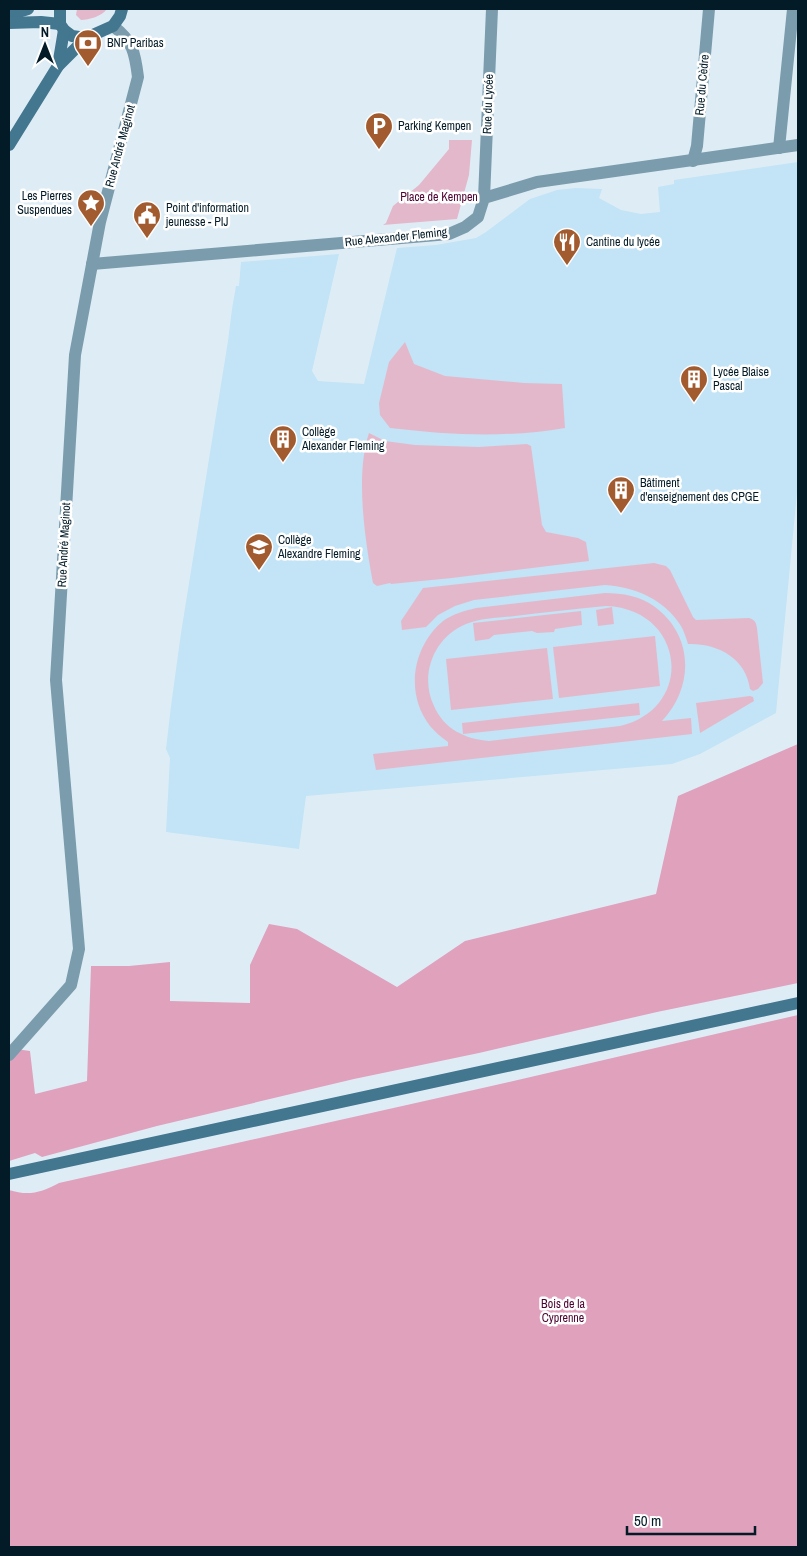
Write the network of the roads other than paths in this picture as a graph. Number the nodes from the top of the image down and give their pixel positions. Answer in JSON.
{"nodes":[{"id":1,"x":28,"y":9,"type":"edge"},
{"id":2,"x":60,"y":9,"type":"edge"},
{"id":3,"x":122,"y":9,"type":"edge"},
{"id":4,"x":492,"y":9,"type":"edge"},
{"id":5,"x":709,"y":9,"type":"edge"},
{"id":6,"x":793,"y":9,"type":"edge"},
{"id":7,"x":9,"y":15,"type":"edge"},
{"id":8,"x":9,"y":22,"type":"edge"},
{"id":9,"x":113,"y":26,"type":"junction"},
{"id":10,"x":62,"y":27,"type":"junction"},
{"id":11,"x":86,"y":38,"type":"junction"},
{"id":12,"x":58,"y":66,"type":"junction"},
{"id":13,"x":9,"y":145,"type":"edge"},
{"id":14,"x":798,"y":146,"type":"edge"},
{"id":15,"x":779,"y":148,"type":"junction"},
{"id":16,"x":693,"y":161,"type":"junction"},
{"id":17,"x":484,"y":198,"type":"junction"},
{"id":18,"x":92,"y":264,"type":"junction"},
{"id":19,"x":798,"y":1003,"type":"edge"},
{"id":20,"x":9,"y":1054,"type":"edge"},
{"id":21,"x":9,"y":1174,"type":"edge"}],
"edges":[{"from":1,"to":7,"type":"main road"},
{"from":2,"to":10,"type":"main road"},
{"from":3,"to":9,"type":"main road"},
{"from":4,"to":17,"type":"street","name":"Rue du Lycée"},
{"from":5,"to":16,"type":"street","name":"Rue du Cèdre"},
{"from":6,"to":15,"type":"street"},
{"from":8,"to":10,"type":"main road"},
{"from":9,"to":11,"type":"main road"},
{"from":9,"to":18,"type":"street","name":"Rue André Maginot"},
{"from":10,"to":11,"type":"main road"},
{"from":10,"to":12,"type":"main road"},
{"from":11,"to":12,"type":"main road"},
{"from":12,"to":13,"type":"main road"},
{"from":14,"to":15,"type":"street"},
{"from":15,"to":16,"type":"street"},
{"from":16,"to":17,"type":"street"},
{"from":17,"to":18,"type":"street","name":"Rue Alexander Fleming"},
{"from":18,"to":20,"type":"street","name":"Rue André Maginot"},
{"from":19,"to":21,"type":"main road"}]}
